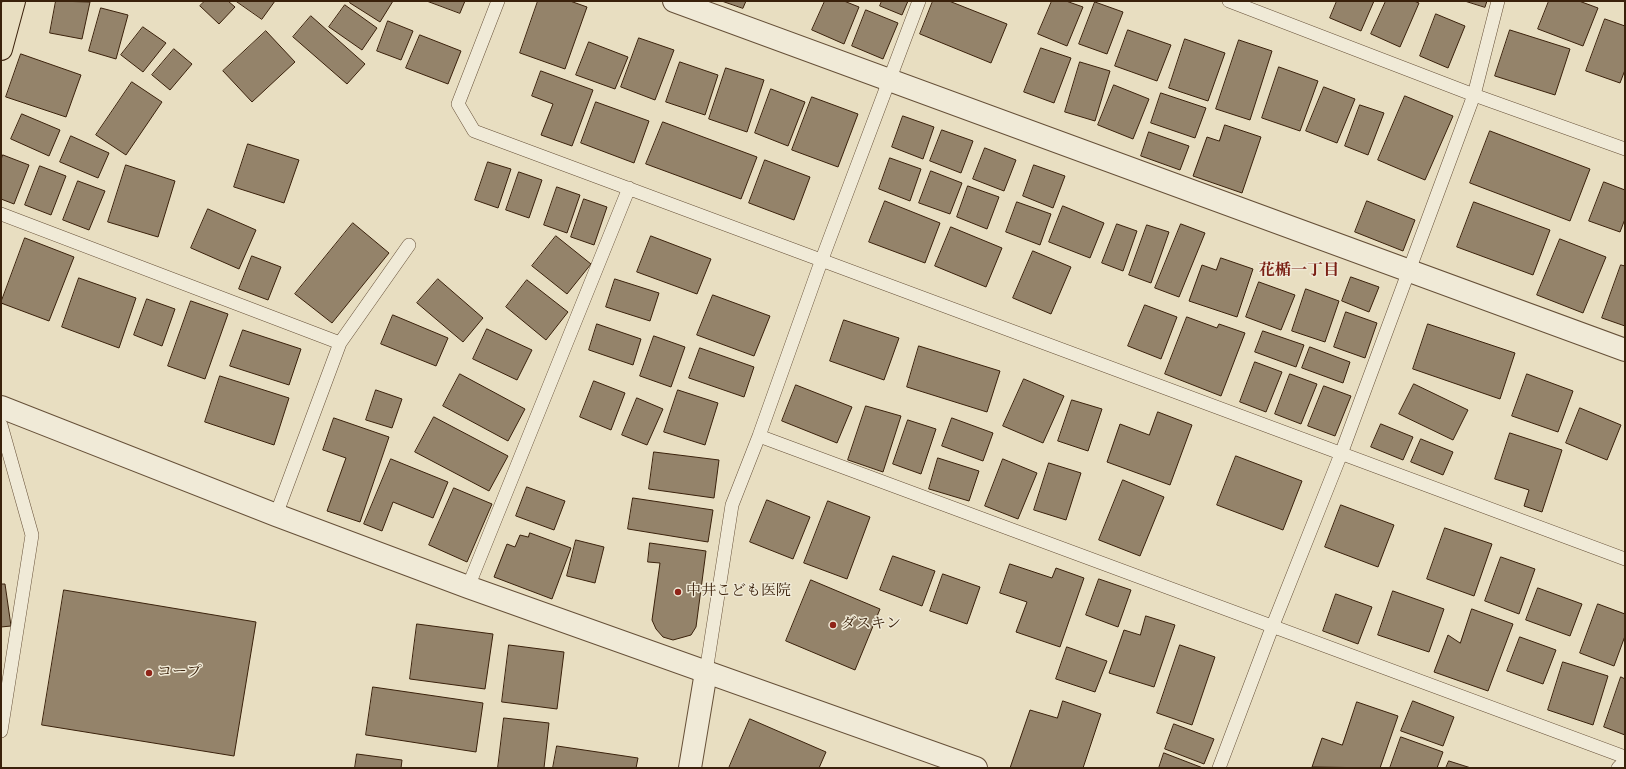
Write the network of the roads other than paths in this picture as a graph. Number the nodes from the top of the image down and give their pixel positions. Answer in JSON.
{"nodes":[{"id":1,"x":14,"y":1,"type":"edge"},
{"id":2,"x":498,"y":1,"type":"edge"},
{"id":3,"x":674,"y":1,"type":"edge"},
{"id":4,"x":919,"y":1,"type":"edge"},
{"id":5,"x":1229,"y":1,"type":"edge"},
{"id":6,"x":1498,"y":1,"type":"edge"},
{"id":7,"x":1,"y":49,"type":"edge"},
{"id":8,"x":890,"y":80,"type":"junction"},
{"id":9,"x":1474,"y":95,"type":"junction"},
{"id":10,"x":1625,"y":149,"type":"edge"},
{"id":11,"x":629,"y":188,"type":"junction"},
{"id":12,"x":1,"y":214,"type":"edge"},
{"id":13,"x":409,"y":245,"type":"dead end"},
{"id":14,"x":822,"y":259,"type":"junction"},
{"id":15,"x":1408,"y":270,"type":"junction"},
{"id":16,"x":340,"y":343,"type":"junction"},
{"id":17,"x":1625,"y":350,"type":"edge"},
{"id":18,"x":1,"y":407,"type":"edge"},
{"id":19,"x":1,"y":425,"type":"edge"},
{"id":20,"x":759,"y":436,"type":"junction"},
{"id":21,"x":1340,"y":454,"type":"junction"},
{"id":22,"x":276,"y":515,"type":"junction"},
{"id":23,"x":1625,"y":559,"type":"edge"},
{"id":24,"x":468,"y":587,"type":"junction"},
{"id":25,"x":1273,"y":625,"type":"junction"},
{"id":26,"x":706,"y":672,"type":"junction"},
{"id":27,"x":1,"y":731,"type":"edge"},
{"id":28,"x":1625,"y":756,"type":"edge"},
{"id":29,"x":1625,"y":762,"type":"edge"},
{"id":30,"x":690,"y":768,"type":"edge"},
{"id":31,"x":976,"y":768,"type":"edge"},
{"id":32,"x":1219,"y":768,"type":"edge"},
{"id":33,"x":1618,"y":768,"type":"edge"}],
"edges":[{"from":1,"to":7,"type":"main road"},
{"from":2,"to":11,"type":"lane"},
{"from":3,"to":8,"type":"street"},
{"from":4,"to":8,"type":"lane"},
{"from":5,"to":9,"type":"lane"},
{"from":6,"to":9,"type":"lane"},
{"from":8,"to":14,"type":"lane"},
{"from":8,"to":15,"type":"street"},
{"from":9,"to":10,"type":"lane"},
{"from":9,"to":15,"type":"lane"},
{"from":11,"to":14,"type":"lane"},
{"from":11,"to":24,"type":"lane"},
{"from":12,"to":16,"type":"lane"},
{"from":13,"to":16,"type":"lane"},
{"from":14,"to":20,"type":"lane"},
{"from":14,"to":21,"type":"lane"},
{"from":15,"to":17,"type":"street"},
{"from":15,"to":21,"type":"lane"},
{"from":16,"to":22,"type":"lane"},
{"from":18,"to":22,"type":"street"},
{"from":19,"to":27,"type":"lane"},
{"from":20,"to":25,"type":"lane"},
{"from":20,"to":26,"type":"lane"},
{"from":21,"to":23,"type":"lane"},
{"from":21,"to":25,"type":"lane"},
{"from":22,"to":24,"type":"street"},
{"from":24,"to":26,"type":"street"},
{"from":25,"to":28,"type":"lane"},
{"from":25,"to":32,"type":"lane"},
{"from":26,"to":30,"type":"street"},
{"from":26,"to":31,"type":"street"},
{"from":29,"to":33,"type":"lane"}]}
